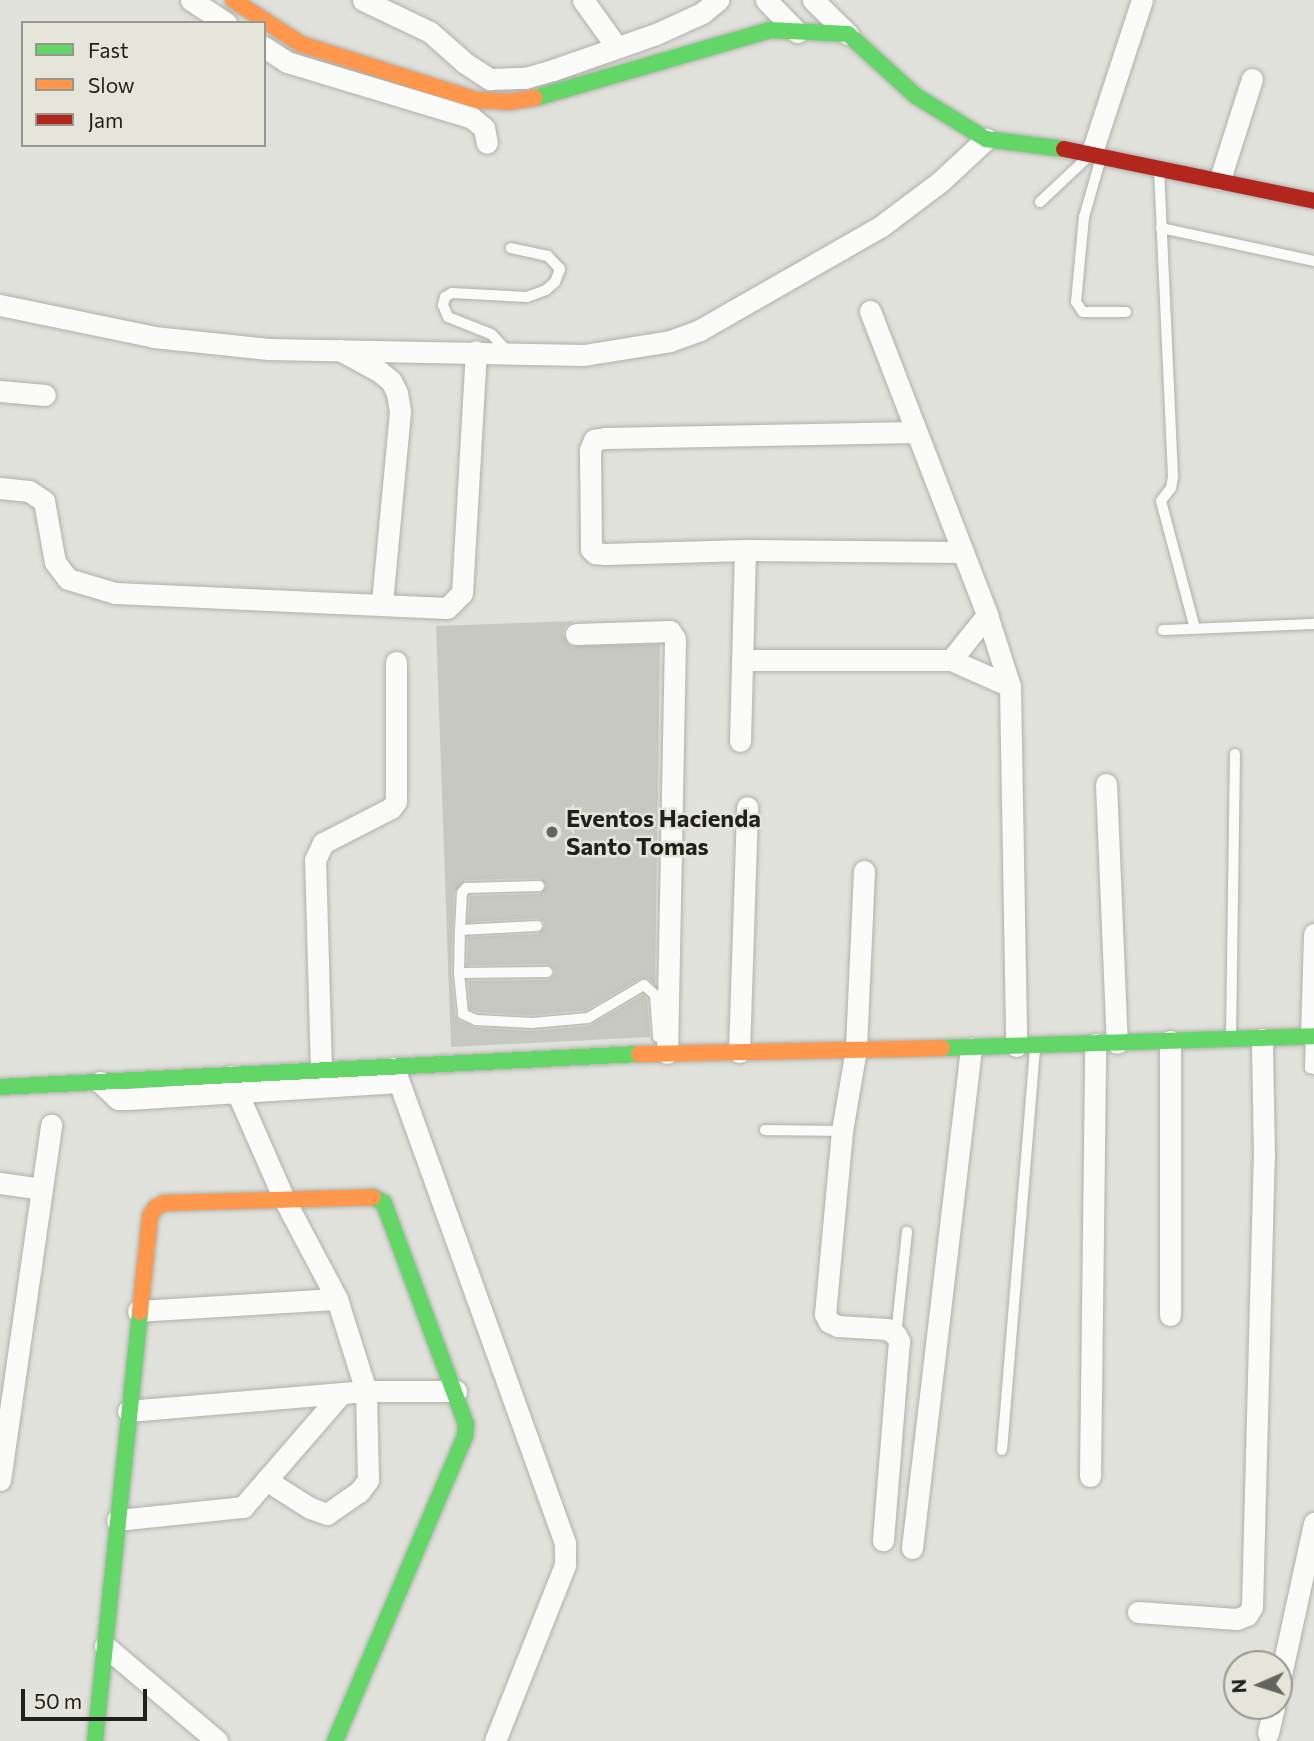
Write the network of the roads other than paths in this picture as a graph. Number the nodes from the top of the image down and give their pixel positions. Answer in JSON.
{"nodes":[{"id":1,"x":191,"y":0,"type":"edge"},
{"id":2,"x":233,"y":0,"type":"edge"},
{"id":3,"x":363,"y":0,"type":"edge"},
{"id":4,"x":583,"y":0,"type":"edge"},
{"id":5,"x":718,"y":0,"type":"edge"},
{"id":6,"x":766,"y":0,"type":"edge"},
{"id":7,"x":813,"y":0,"type":"edge"},
{"id":8,"x":1142,"y":0,"type":"edge"},
{"id":9,"x":223,"y":21,"type":"edge"},
{"id":10,"x":265,"y":21,"type":"edge"},
{"id":11,"x":266,"y":21,"type":"edge"},
{"id":12,"x":797,"y":32,"type":"junction"},
{"id":13,"x":848,"y":34,"type":"junction"},
{"id":14,"x":617,"y":46,"type":"junction"},
{"id":15,"x":266,"y":48,"type":"edge"},
{"id":16,"x":1252,"y":79,"type":"dead end"},
{"id":17,"x":986,"y":139,"type":"junction"},
{"id":18,"x":487,"y":143,"type":"dead end"},
{"id":19,"x":1097,"y":153,"type":"junction"},
{"id":20,"x":1159,"y":167,"type":"junction"},
{"id":21,"x":1220,"y":179,"type":"junction"},
{"id":22,"x":1314,"y":201,"type":"edge"},
{"id":23,"x":1040,"y":202,"type":"dead end"},
{"id":24,"x":1161,"y":228,"type":"junction"},
{"id":25,"x":511,"y":248,"type":"dead end"},
{"id":26,"x":1314,"y":261,"type":"edge"},
{"id":27,"x":0,"y":305,"type":"edge"},
{"id":28,"x":870,"y":311,"type":"dead end"},
{"id":29,"x":1126,"y":312,"type":"dead end"},
{"id":30,"x":339,"y":350,"type":"junction"},
{"id":31,"x":476,"y":351,"type":"junction"},
{"id":32,"x":509,"y":353,"type":"junction"},
{"id":33,"x":0,"y":391,"type":"edge"},
{"id":34,"x":45,"y":395,"type":"dead end"},
{"id":35,"x":916,"y":432,"type":"junction"},
{"id":36,"x":0,"y":488,"type":"edge"},
{"id":37,"x":745,"y":550,"type":"junction"},
{"id":38,"x":963,"y":551,"type":"junction"},
{"id":39,"x":382,"y":603,"type":"junction"},
{"id":40,"x":988,"y":615,"type":"junction"},
{"id":41,"x":1314,"y":624,"type":"edge"},
{"id":42,"x":1195,"y":629,"type":"junction"},
{"id":43,"x":1163,"y":630,"type":"dead end"},
{"id":44,"x":576,"y":634,"type":"dead end"},
{"id":45,"x":743,"y":660,"type":"junction"},
{"id":46,"x":951,"y":660,"type":"junction"},
{"id":47,"x":396,"y":662,"type":"dead end"},
{"id":48,"x":1010,"y":686,"type":"junction"},
{"id":49,"x":740,"y":741,"type":"dead end"},
{"id":50,"x":1236,"y":754,"type":"dead end"},
{"id":51,"x":1106,"y":784,"type":"dead end"},
{"id":52,"x":747,"y":807,"type":"dead end"},
{"id":53,"x":863,"y":871,"type":"dead end"},
{"id":54,"x":539,"y":886,"type":"dead end"},
{"id":55,"x":537,"y":926,"type":"dead end"},
{"id":56,"x":460,"y":930,"type":"junction"},
{"id":57,"x":1314,"y":934,"type":"edge"},
{"id":58,"x":547,"y":972,"type":"dead end"},
{"id":59,"x":459,"y":973,"type":"junction"},
{"id":60,"x":1312,"y":1036,"type":"edge"},
{"id":61,"x":1231,"y":1039,"type":"junction"},
{"id":62,"x":1262,"y":1039,"type":"junction"},
{"id":63,"x":1170,"y":1041,"type":"junction"},
{"id":64,"x":1116,"y":1043,"type":"junction"},
{"id":65,"x":1095,"y":1044,"type":"junction"},
{"id":66,"x":1026,"y":1046,"type":"junction"},
{"id":67,"x":971,"y":1048,"type":"junction"},
{"id":68,"x":856,"y":1049,"type":"junction"},
{"id":69,"x":739,"y":1052,"type":"junction"},
{"id":70,"x":663,"y":1053,"type":"junction"},
{"id":71,"x":1314,"y":1069,"type":"edge"},
{"id":72,"x":321,"y":1071,"type":"junction"},
{"id":73,"x":396,"y":1075,"type":"junction"},
{"id":74,"x":100,"y":1082,"type":"joint"},
{"id":75,"x":234,"y":1083,"type":"junction"},
{"id":76,"x":0,"y":1087,"type":"edge"},
{"id":77,"x":51,"y":1125,"type":"dead end"},
{"id":78,"x":765,"y":1130,"type":"dead end"},
{"id":79,"x":842,"y":1131,"type":"junction"},
{"id":80,"x":0,"y":1183,"type":"edge"},
{"id":81,"x":41,"y":1189,"type":"junction"},
{"id":82,"x":284,"y":1199,"type":"junction"},
{"id":83,"x":907,"y":1232,"type":"dead end"},
{"id":84,"x":337,"y":1299,"type":"junction"},
{"id":85,"x":138,"y":1311,"type":"junction"},
{"id":86,"x":1170,"y":1315,"type":"dead end"},
{"id":87,"x":896,"y":1335,"type":"junction"},
{"id":88,"x":9,"y":1353,"type":"edge"},
{"id":89,"x":366,"y":1391,"type":"junction"},
{"id":90,"x":456,"y":1391,"type":"junction"},
{"id":91,"x":341,"y":1394,"type":"junction"},
{"id":92,"x":128,"y":1411,"type":"junction"},
{"id":93,"x":1002,"y":1450,"type":"dead end"},
{"id":94,"x":0,"y":1470,"type":"edge"},
{"id":95,"x":1090,"y":1476,"type":"dead end"},
{"id":96,"x":266,"y":1480,"type":"junction"},
{"id":97,"x":117,"y":1520,"type":"junction"},
{"id":98,"x":1314,"y":1522,"type":"edge"},
{"id":99,"x":883,"y":1540,"type":"dead end"},
{"id":100,"x":912,"y":1548,"type":"dead end"},
{"id":101,"x":1138,"y":1612,"type":"dead end"},
{"id":102,"x":105,"y":1646,"type":"junction"},
{"id":103,"x":1286,"y":1650,"type":"edge"},
{"id":104,"x":1271,"y":1720,"type":"edge"},
{"id":105,"x":1268,"y":1732,"type":"dead end"},
{"id":106,"x":95,"y":1741,"type":"edge"},
{"id":107,"x":217,"y":1741,"type":"edge"},
{"id":108,"x":335,"y":1741,"type":"edge"},
{"id":109,"x":495,"y":1741,"type":"edge"}],
"edges":[{"from":1,"to":9,"type":"street"},
{"from":2,"to":10,"type":"street"},
{"from":3,"to":14,"type":"street"},
{"from":4,"to":14,"type":"street"},
{"from":5,"to":14,"type":"street"},
{"from":6,"to":12,"type":"street"},
{"from":7,"to":13,"type":"street"},
{"from":8,"to":19,"type":"street"},
{"from":11,"to":12,"type":"street"},
{"from":12,"to":13,"type":"street"},
{"from":13,"to":17,"type":"street"},
{"from":15,"to":18,"type":"street"},
{"from":16,"to":21,"type":"street"},
{"from":17,"to":19,"type":"street"},
{"from":17,"to":32,"type":"street"},
{"from":19,"to":20,"type":"street"},
{"from":19,"to":23,"type":"lane"},
{"from":19,"to":29,"type":"lane"},
{"from":20,"to":21,"type":"street"},
{"from":20,"to":24,"type":"lane"},
{"from":21,"to":22,"type":"street"},
{"from":24,"to":26,"type":"lane"},
{"from":24,"to":42,"type":"lane"},
{"from":25,"to":32,"type":"lane"},
{"from":27,"to":30,"type":"street"},
{"from":28,"to":35,"type":"street"},
{"from":30,"to":31,"type":"street"},
{"from":30,"to":39,"type":"street"},
{"from":31,"to":32,"type":"street"},
{"from":31,"to":39,"type":"street"},
{"from":33,"to":34,"type":"street"},
{"from":35,"to":37,"type":"street"},
{"from":35,"to":38,"type":"street"},
{"from":36,"to":39,"type":"street"},
{"from":37,"to":38,"type":"street"},
{"from":37,"to":45,"type":"street"},
{"from":38,"to":40,"type":"street"},
{"from":40,"to":46,"type":"street"},
{"from":40,"to":48,"type":"street"},
{"from":41,"to":42,"type":"lane"},
{"from":42,"to":43,"type":"lane"},
{"from":44,"to":70,"type":"street"},
{"from":45,"to":46,"type":"street"},
{"from":45,"to":49,"type":"street"},
{"from":46,"to":48,"type":"street"},
{"from":47,"to":72,"type":"street"},
{"from":48,"to":66,"type":"street"},
{"from":50,"to":61,"type":"lane"},
{"from":51,"to":64,"type":"street"},
{"from":52,"to":69,"type":"street"},
{"from":53,"to":68,"type":"street"},
{"from":54,"to":56,"type":"lane"},
{"from":55,"to":56,"type":"lane"},
{"from":56,"to":59,"type":"lane"},
{"from":57,"to":60,"type":"street"},
{"from":58,"to":59,"type":"lane"},
{"from":59,"to":70,"type":"lane"},
{"from":60,"to":62,"type":"street"},
{"from":60,"to":71,"type":"lane"},
{"from":61,"to":62,"type":"street"},
{"from":61,"to":63,"type":"street"},
{"from":62,"to":101,"type":"street"},
{"from":63,"to":64,"type":"street"},
{"from":63,"to":86,"type":"street"},
{"from":64,"to":65,"type":"street"},
{"from":65,"to":66,"type":"street"},
{"from":65,"to":95,"type":"street"},
{"from":66,"to":67,"type":"street"},
{"from":66,"to":93,"type":"lane"},
{"from":67,"to":68,"type":"street"},
{"from":67,"to":100,"type":"street"},
{"from":68,"to":69,"type":"street"},
{"from":68,"to":79,"type":"street"},
{"from":69,"to":70,"type":"street"},
{"from":70,"to":73,"type":"street"},
{"from":72,"to":73,"type":"street"},
{"from":72,"to":75,"type":"street"},
{"from":73,"to":75,"type":"street"},
{"from":73,"to":109,"type":"street"},
{"from":74,"to":75,"type":"street"},
{"from":74,"to":76,"type":"street"},
{"from":75,"to":82,"type":"street"},
{"from":77,"to":81,"type":"street"},
{"from":78,"to":79,"type":"lane"},
{"from":79,"to":87,"type":"street"},
{"from":80,"to":81,"type":"street"},
{"from":81,"to":88,"type":"street"},
{"from":82,"to":84,"type":"street"},
{"from":82,"to":85,"type":"street"},
{"from":82,"to":90,"type":"street"},
{"from":83,"to":87,"type":"lane"},
{"from":84,"to":85,"type":"street"},
{"from":84,"to":89,"type":"street"},
{"from":85,"to":92,"type":"street"},
{"from":87,"to":99,"type":"street"},
{"from":88,"to":94,"type":"street"},
{"from":89,"to":90,"type":"street"},
{"from":89,"to":91,"type":"street"},
{"from":89,"to":96,"type":"street"},
{"from":90,"to":108,"type":"street"},
{"from":91,"to":92,"type":"street"},
{"from":91,"to":96,"type":"street"},
{"from":92,"to":97,"type":"street"},
{"from":96,"to":97,"type":"street"},
{"from":97,"to":102,"type":"street"},
{"from":98,"to":103,"type":"street"},
{"from":102,"to":106,"type":"street"},
{"from":102,"to":107,"type":"street"},
{"from":104,"to":105,"type":"street"}]}
